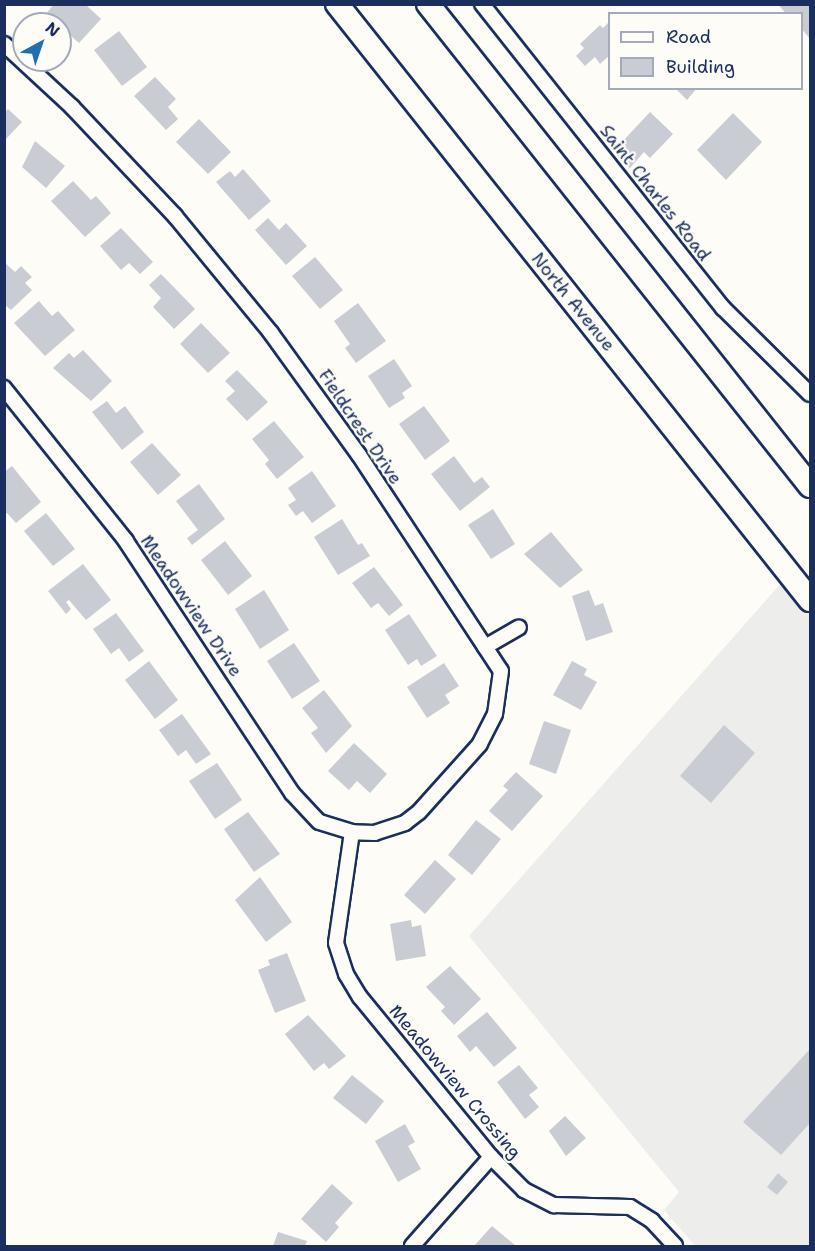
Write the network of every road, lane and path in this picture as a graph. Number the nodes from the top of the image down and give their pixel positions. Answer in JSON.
{"nodes":[{"id":1,"x":337,"y":4,"type":"edge"},
{"id":2,"x":428,"y":4,"type":"edge"},
{"id":3,"x":482,"y":4,"type":"edge"},
{"id":4,"x":4,"y":45,"type":"edge"},
{"id":5,"x":4,"y":388,"type":"edge"},
{"id":6,"x":810,"y":394,"type":"edge"},
{"id":7,"x":810,"y":486,"type":"edge"},
{"id":8,"x":810,"y":600,"type":"edge"},
{"id":9,"x":519,"y":627,"type":"dead end"},
{"id":10,"x":485,"y":647,"type":"junction"},
{"id":11,"x":352,"y":832,"type":"junction"},
{"id":12,"x":491,"y":1157,"type":"junction"},
{"id":13,"x":412,"y":1246,"type":"edge"},
{"id":14,"x":675,"y":1246,"type":"edge"}],
"edges":[{"from":1,"to":8,"type":"main road","name":"North Avenue"},
{"from":2,"to":7,"type":"main road"},
{"from":3,"to":6,"type":"street","name":"Saint Charles Road"},
{"from":4,"to":10,"type":"street","name":"Fieldcrest Drive"},
{"from":5,"to":11,"type":"street","name":"Meadowview Drive"},
{"from":9,"to":10,"type":"street"},
{"from":10,"to":11,"type":"street","name":"Fieldcrest Drive"},
{"from":11,"to":12,"type":"street","name":"Meadowview Crossing"},
{"from":12,"to":13,"type":"street"},
{"from":12,"to":14,"type":"street","name":"Meadowview Crossing"}]}
